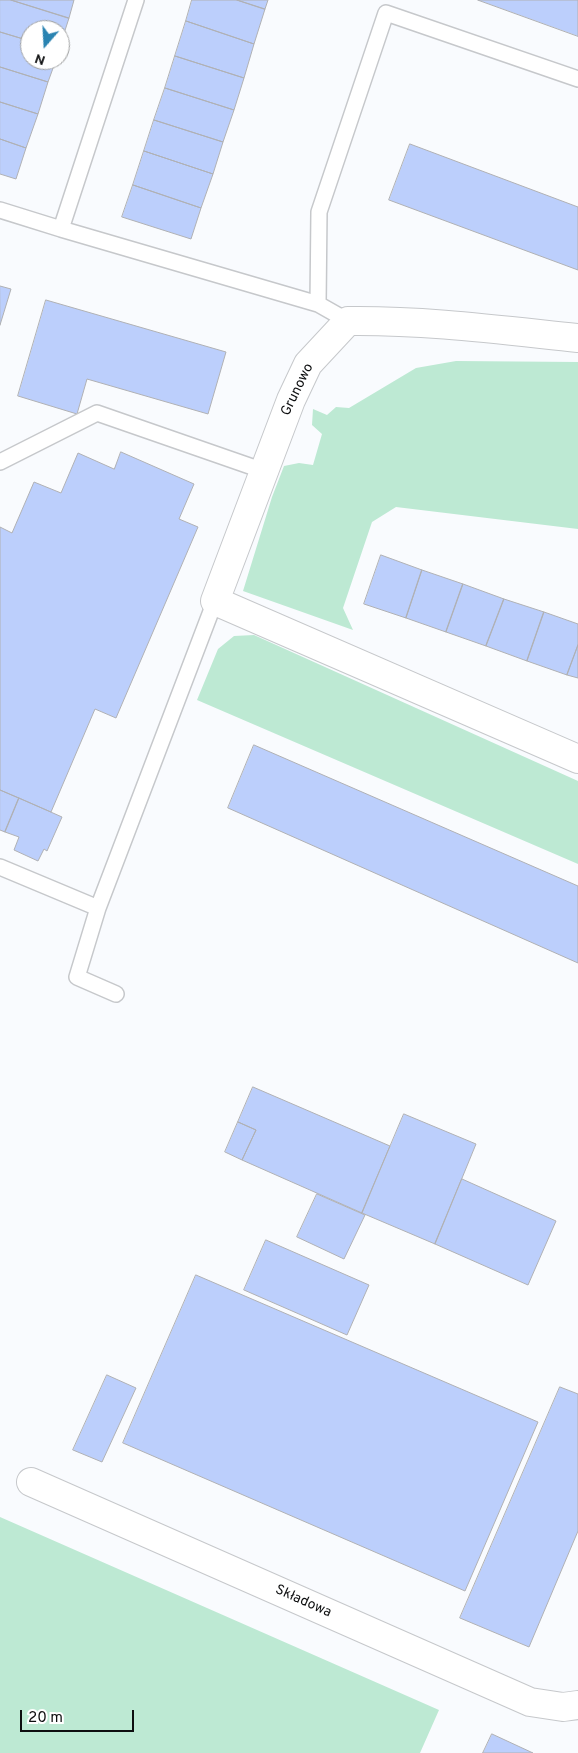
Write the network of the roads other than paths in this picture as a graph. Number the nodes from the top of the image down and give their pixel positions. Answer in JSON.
{"nodes":[{"id":1,"x":136,"y":0,"type":"edge"},
{"id":2,"x":578,"y":78,"type":"edge"},
{"id":3,"x":0,"y":210,"type":"edge"},
{"id":4,"x":61,"y":229,"type":"junction"},
{"id":5,"x":318,"y":304,"type":"junction"},
{"id":6,"x":348,"y":321,"type":"junction"},
{"id":7,"x":578,"y":338,"type":"edge"},
{"id":8,"x":0,"y":462,"type":"edge"},
{"id":9,"x":264,"y":472,"type":"junction"},
{"id":10,"x":215,"y":601,"type":"junction"},
{"id":11,"x":578,"y":759,"type":"edge"},
{"id":12,"x":0,"y":867,"type":"edge"},
{"id":13,"x":98,"y":908,"type":"junction"},
{"id":14,"x":116,"y":994,"type":"dead end"},
{"id":15,"x":31,"y":1482,"type":"dead end"},
{"id":16,"x":578,"y":1705,"type":"edge"}],
"edges":[{"from":1,"to":4,"type":"lane"},
{"from":2,"to":5,"type":"lane"},
{"from":3,"to":4,"type":"lane"},
{"from":4,"to":5,"type":"lane"},
{"from":5,"to":6,"type":"lane"},
{"from":6,"to":7,"type":"street"},
{"from":6,"to":9,"type":"street","name":"Grunowo"},
{"from":8,"to":9,"type":"lane"},
{"from":9,"to":10,"type":"street","name":"Grunowo"},
{"from":10,"to":11,"type":"street"},
{"from":10,"to":13,"type":"lane"},
{"from":12,"to":13,"type":"lane"},
{"from":13,"to":14,"type":"lane"},
{"from":15,"to":16,"type":"street","name":"Składowa"}]}
